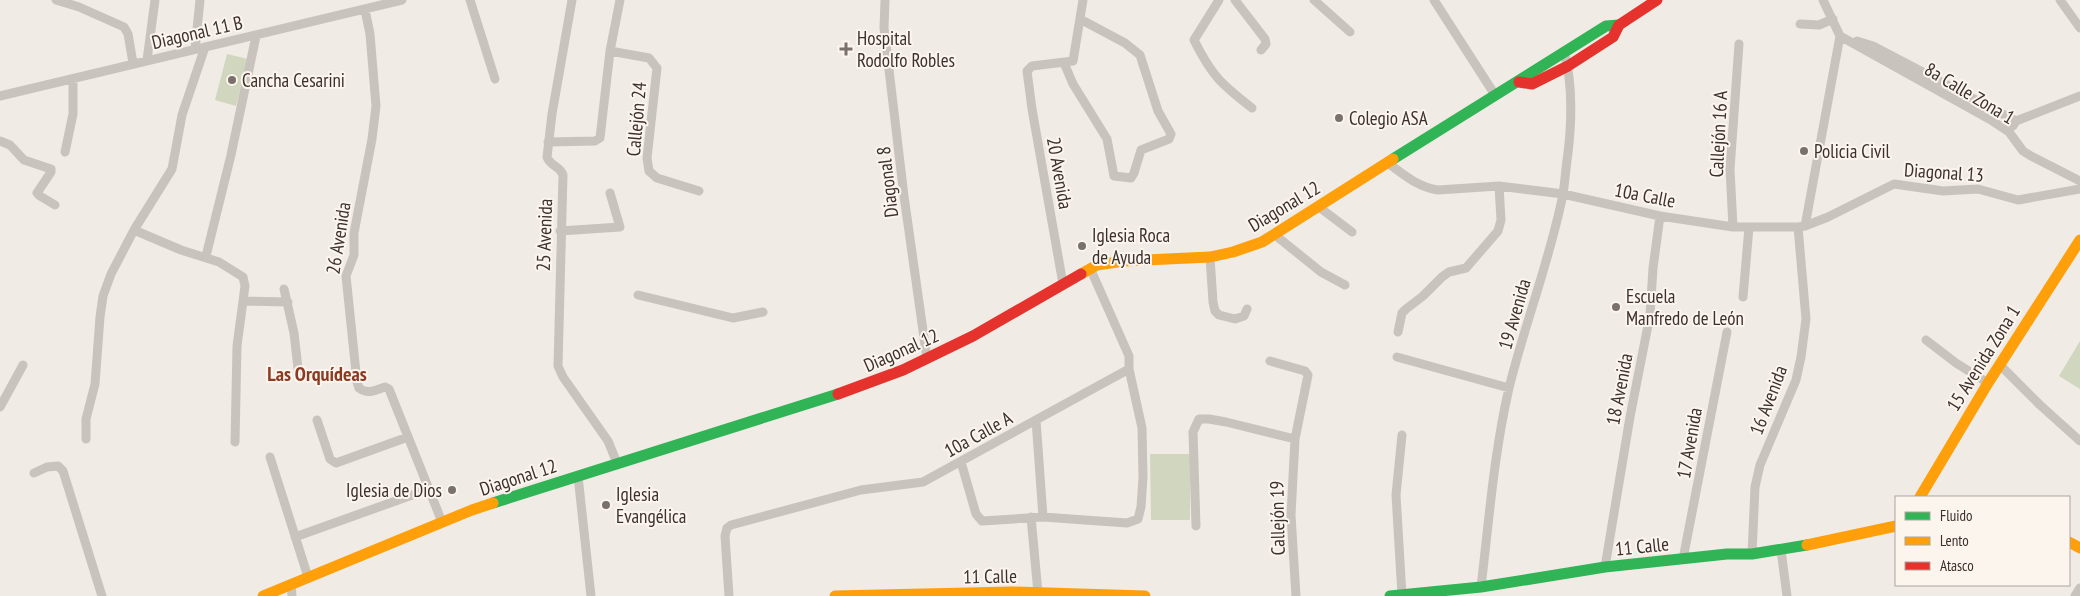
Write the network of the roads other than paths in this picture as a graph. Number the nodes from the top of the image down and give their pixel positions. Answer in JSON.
{"nodes":[{"id":1,"x":56,"y":0,"type":"edge"},
{"id":2,"x":155,"y":0,"type":"edge"},
{"id":3,"x":200,"y":0,"type":"edge"},
{"id":4,"x":402,"y":0,"type":"edge"},
{"id":5,"x":470,"y":0,"type":"edge"},
{"id":6,"x":572,"y":0,"type":"edge"},
{"id":7,"x":620,"y":0,"type":"edge"},
{"id":8,"x":885,"y":0,"type":"edge"},
{"id":9,"x":1082,"y":0,"type":"edge"},
{"id":10,"x":1219,"y":0,"type":"edge"},
{"id":11,"x":1235,"y":0,"type":"edge"},
{"id":12,"x":1314,"y":0,"type":"edge"},
{"id":13,"x":1434,"y":0,"type":"edge"},
{"id":14,"x":1657,"y":0,"type":"edge"},
{"id":15,"x":1823,"y":0,"type":"edge"},
{"id":16,"x":2060,"y":0,"type":"edge"},
{"id":17,"x":365,"y":10,"type":"junction"},
{"id":18,"x":1833,"y":18,"type":"junction"},
{"id":19,"x":1080,"y":19,"type":"junction"},
{"id":20,"x":1800,"y":24,"type":"dead end"},
{"id":21,"x":1620,"y":25,"type":"junction"},
{"id":22,"x":2080,"y":28,"type":"edge"},
{"id":23,"x":1350,"y":32,"type":"dead end"},
{"id":24,"x":256,"y":36,"type":"junction"},
{"id":25,"x":1840,"y":36,"type":"junction"},
{"id":26,"x":1739,"y":44,"type":"dead end"},
{"id":27,"x":205,"y":47,"type":"junction"},
{"id":28,"x":195,"y":49,"type":"junction"},
{"id":29,"x":1261,"y":50,"type":"dead end"},
{"id":30,"x":610,"y":51,"type":"junction"},
{"id":31,"x":1564,"y":51,"type":"junction"},
{"id":32,"x":147,"y":60,"type":"junction"},
{"id":33,"x":134,"y":63,"type":"junction"},
{"id":34,"x":1064,"y":63,"type":"junction"},
{"id":35,"x":1568,"y":66,"type":"junction"},
{"id":36,"x":495,"y":79,"type":"dead end"},
{"id":37,"x":74,"y":80,"type":"junction"},
{"id":38,"x":1519,"y":82,"type":"junction"},
{"id":39,"x":1496,"y":95,"type":"junction"},
{"id":40,"x":0,"y":96,"type":"edge"},
{"id":41,"x":2080,"y":96,"type":"edge"},
{"id":42,"x":1252,"y":108,"type":"dead end"},
{"id":43,"x":2016,"y":121,"type":"junction"},
{"id":44,"x":2009,"y":132,"type":"junction"},
{"id":45,"x":0,"y":140,"type":"edge"},
{"id":46,"x":548,"y":142,"type":"junction"},
{"id":47,"x":65,"y":152,"type":"dead end"},
{"id":48,"x":1388,"y":163,"type":"junction"},
{"id":49,"x":2080,"y":180,"type":"edge"},
{"id":50,"x":1894,"y":184,"type":"joint"},
{"id":51,"x":1500,"y":186,"type":"junction"},
{"id":52,"x":2080,"y":189,"type":"edge"},
{"id":53,"x":700,"y":190,"type":"dead end"},
{"id":54,"x":610,"y":193,"type":"dead end"},
{"id":55,"x":1563,"y":194,"type":"junction"},
{"id":56,"x":55,"y":206,"type":"dead end"},
{"id":57,"x":1319,"y":207,"type":"junction"},
{"id":58,"x":1660,"y":216,"type":"junction"},
{"id":59,"x":1733,"y":226,"type":"junction"},
{"id":60,"x":1749,"y":227,"type":"junction"},
{"id":61,"x":1802,"y":227,"type":"junction"},
{"id":62,"x":134,"y":230,"type":"junction"},
{"id":63,"x":560,"y":232,"type":"junction"},
{"id":64,"x":1352,"y":232,"type":"dead end"},
{"id":65,"x":1275,"y":236,"type":"junction"},
{"id":66,"x":2080,"y":240,"type":"edge"},
{"id":67,"x":206,"y":256,"type":"junction"},
{"id":68,"x":1210,"y":257,"type":"junction"},
{"id":69,"x":1090,"y":268,"type":"junction"},
{"id":70,"x":1063,"y":284,"type":"junction"},
{"id":71,"x":1345,"y":285,"type":"dead end"},
{"id":72,"x":284,"y":289,"type":"dead end"},
{"id":73,"x":638,"y":295,"type":"dead end"},
{"id":74,"x":1743,"y":297,"type":"dead end"},
{"id":75,"x":243,"y":301,"type":"junction"},
{"id":76,"x":288,"y":302,"type":"junction"},
{"id":77,"x":1247,"y":309,"type":"dead end"},
{"id":78,"x":763,"y":312,"type":"dead end"},
{"id":79,"x":1398,"y":332,"type":"dead end"},
{"id":80,"x":1727,"y":332,"type":"dead end"},
{"id":81,"x":1926,"y":340,"type":"dead end"},
{"id":82,"x":1397,"y":358,"type":"dead end"},
{"id":83,"x":928,"y":359,"type":"junction"},
{"id":84,"x":1270,"y":361,"type":"dead end"},
{"id":85,"x":22,"y":365,"type":"dead end"},
{"id":86,"x":2000,"y":365,"type":"junction"},
{"id":87,"x":1130,"y":369,"type":"junction"},
{"id":88,"x":299,"y":377,"type":"dead end"},
{"id":89,"x":1988,"y":383,"type":"junction"},
{"id":90,"x":1509,"y":388,"type":"junction"},
{"id":91,"x":0,"y":407,"type":"edge"},
{"id":92,"x":317,"y":420,"type":"dead end"},
{"id":93,"x":1036,"y":420,"type":"junction"},
{"id":94,"x":1402,"y":434,"type":"dead end"},
{"id":95,"x":408,"y":437,"type":"junction"},
{"id":96,"x":86,"y":439,"type":"dead end"},
{"id":97,"x":1294,"y":439,"type":"junction"},
{"id":98,"x":2080,"y":441,"type":"edge"},
{"id":99,"x":235,"y":442,"type":"dead end"},
{"id":100,"x":270,"y":457,"type":"dead end"},
{"id":101,"x":961,"y":462,"type":"junction"},
{"id":102,"x":617,"y":463,"type":"junction"},
{"id":103,"x":34,"y":473,"type":"dead end"},
{"id":104,"x":578,"y":476,"type":"junction"},
{"id":105,"x":429,"y":488,"type":"junction"},
{"id":106,"x":1921,"y":496,"type":"edge"},
{"id":107,"x":1043,"y":516,"type":"junction"},
{"id":108,"x":1031,"y":517,"type":"junction"},
{"id":109,"x":442,"y":522,"type":"junction"},
{"id":110,"x":1196,"y":526,"type":"dead end"},
{"id":111,"x":1895,"y":526,"type":"edge"},
{"id":112,"x":295,"y":537,"type":"junction"},
{"id":113,"x":1781,"y":550,"type":"junction"},
{"id":114,"x":1752,"y":554,"type":"junction"},
{"id":115,"x":1683,"y":559,"type":"junction"},
{"id":116,"x":1605,"y":567,"type":"junction"},
{"id":117,"x":308,"y":577,"type":"junction"},
{"id":118,"x":1481,"y":587,"type":"junction"},
{"id":119,"x":2080,"y":588,"type":"edge"},
{"id":120,"x":292,"y":590,"type":"edge"},
{"id":121,"x":1038,"y":593,"type":"junction"},
{"id":122,"x":1012,"y":594,"type":"edge"},
{"id":123,"x":1122,"y":595,"type":"edge"},
{"id":124,"x":1402,"y":595,"type":"junction"},
{"id":125,"x":102,"y":596,"type":"edge"},
{"id":126,"x":263,"y":596,"type":"edge"},
{"id":127,"x":592,"y":596,"type":"edge"},
{"id":128,"x":729,"y":596,"type":"edge"},
{"id":129,"x":834,"y":596,"type":"edge"},
{"id":130,"x":1145,"y":596,"type":"edge"},
{"id":131,"x":1296,"y":596,"type":"edge"},
{"id":132,"x":1390,"y":596,"type":"edge"},
{"id":133,"x":1787,"y":596,"type":"edge"},
{"id":134,"x":2075,"y":596,"type":"edge"}],
"edges":[{"from":1,"to":33,"type":"street"},
{"from":2,"to":32,"type":"street"},
{"from":3,"to":28,"type":"street"},
{"from":4,"to":17,"type":"street","name":"Diagonal 11 B"},
{"from":5,"to":36,"type":"street"},
{"from":6,"to":46,"type":"street","name":"25 Avenida"},
{"from":7,"to":30,"type":"street","name":"Callejón 24"},
{"from":8,"to":83,"type":"street","name":"Diagonal 8"},
{"from":9,"to":19,"type":"street"},
{"from":10,"to":42,"type":"street"},
{"from":11,"to":29,"type":"street"},
{"from":12,"to":23,"type":"street"},
{"from":13,"to":39,"type":"street"},
{"from":14,"to":21,"type":"main road","name":"Diagonal 12"},
{"from":15,"to":18,"type":"street"},
{"from":16,"to":22,"type":"street"},
{"from":17,"to":24,"type":"street","name":"Diagonal 11 B"},
{"from":17,"to":95,"type":"street","name":"26 Avenida"},
{"from":18,"to":20,"type":"street"},
{"from":18,"to":25,"type":"street"},
{"from":19,"to":34,"type":"street"},
{"from":19,"to":34,"type":"street"},
{"from":21,"to":31,"type":"main road","name":"Diagonal 12"},
{"from":21,"to":35,"type":"main road","name":"Diagonal 12"},
{"from":24,"to":27,"type":"street","name":"Diagonal 11 B"},
{"from":24,"to":67,"type":"street"},
{"from":25,"to":43,"type":"street","name":"8a Calle Zona 1"},
{"from":25,"to":44,"type":"street","name":"8a Calle Zona 1"},
{"from":25,"to":61,"type":"street","name":"16 Avenida"},
{"from":26,"to":59,"type":"street","name":"Callejón 16 A"},
{"from":27,"to":28,"type":"street","name":"Diagonal 11 B"},
{"from":27,"to":62,"type":"street"},
{"from":28,"to":32,"type":"street","name":"Diagonal 11 B"},
{"from":30,"to":46,"type":"street","name":"Callejón 24"},
{"from":30,"to":53,"type":"street","name":"Callejón 24"},
{"from":31,"to":35,"type":"street","name":"19 Avenida"},
{"from":31,"to":38,"type":"main road","name":"Diagonal 12"},
{"from":32,"to":33,"type":"street","name":"Diagonal 11 B"},
{"from":33,"to":37,"type":"street","name":"Diagonal 11 B"},
{"from":34,"to":70,"type":"street","name":"20 Avenida"},
{"from":35,"to":38,"type":"main road","name":"Diagonal 12"},
{"from":35,"to":55,"type":"street","name":"19 Avenida"},
{"from":37,"to":40,"type":"street","name":"Diagonal 11 B"},
{"from":37,"to":47,"type":"street"},
{"from":38,"to":39,"type":"main road","name":"Diagonal 12"},
{"from":39,"to":48,"type":"main road","name":"Diagonal 12"},
{"from":41,"to":43,"type":"street"},
{"from":43,"to":44,"type":"street"},
{"from":44,"to":49,"type":"street","name":"8a Calle Zona 1"},
{"from":45,"to":56,"type":"street"},
{"from":46,"to":63,"type":"street","name":"25 Avenida"},
{"from":48,"to":51,"type":"street","name":"10a Calle"},
{"from":48,"to":57,"type":"main road","name":"Diagonal 12"},
{"from":50,"to":52,"type":"street","name":"Diagonal 13"},
{"from":50,"to":61,"type":"street","name":"10a Calle"},
{"from":51,"to":55,"type":"street","name":"10a Calle"},
{"from":51,"to":79,"type":"street"},
{"from":54,"to":63,"type":"street"},
{"from":55,"to":58,"type":"street","name":"10a Calle"},
{"from":55,"to":90,"type":"street","name":"19 Avenida"},
{"from":57,"to":64,"type":"street"},
{"from":57,"to":65,"type":"main road","name":"Diagonal 12"},
{"from":58,"to":59,"type":"street","name":"10a Calle"},
{"from":58,"to":116,"type":"street","name":"18 Avenida"},
{"from":59,"to":60,"type":"street","name":"10a Calle"},
{"from":60,"to":61,"type":"street","name":"10a Calle"},
{"from":60,"to":74,"type":"street"},
{"from":61,"to":114,"type":"street","name":"16 Avenida"},
{"from":62,"to":67,"type":"street"},
{"from":62,"to":96,"type":"street"},
{"from":63,"to":102,"type":"street","name":"25 Avenida"},
{"from":65,"to":68,"type":"main road","name":"Diagonal 12"},
{"from":65,"to":71,"type":"street"},
{"from":66,"to":86,"type":"main road","name":"15 Avenida Zona 1"},
{"from":67,"to":75,"type":"street"},
{"from":68,"to":69,"type":"main road","name":"Diagonal 12"},
{"from":68,"to":77,"type":"street"},
{"from":69,"to":70,"type":"main road","name":"Diagonal 12"},
{"from":69,"to":87,"type":"street"},
{"from":70,"to":83,"type":"main road","name":"Diagonal 12"},
{"from":72,"to":76,"type":"street"},
{"from":73,"to":78,"type":"street"},
{"from":75,"to":76,"type":"street"},
{"from":75,"to":99,"type":"street"},
{"from":76,"to":88,"type":"street"},
{"from":80,"to":115,"type":"street","name":"17 Avenida"},
{"from":81,"to":89,"type":"street"},
{"from":82,"to":90,"type":"street"},
{"from":83,"to":102,"type":"main road","name":"Diagonal 12"},
{"from":84,"to":97,"type":"street","name":"Callejón 19"},
{"from":85,"to":91,"type":"street"},
{"from":86,"to":89,"type":"main road","name":"15 Avenida Zona 1"},
{"from":86,"to":98,"type":"street"},
{"from":87,"to":93,"type":"street","name":"10a Calle A"},
{"from":87,"to":107,"type":"street"},
{"from":89,"to":106,"type":"main road","name":"15 Avenida Zona 1"},
{"from":90,"to":118,"type":"street","name":"19 Avenida"},
{"from":92,"to":95,"type":"street"},
{"from":93,"to":101,"type":"street","name":"10a Calle A"},
{"from":93,"to":107,"type":"street"},
{"from":94,"to":124,"type":"street"},
{"from":95,"to":105,"type":"street","name":"26 Avenida"},
{"from":97,"to":110,"type":"street"},
{"from":97,"to":131,"type":"street","name":"Callejón 19"},
{"from":100,"to":112,"type":"street"},
{"from":101,"to":108,"type":"street"},
{"from":101,"to":128,"type":"street","name":"10a Calle A"},
{"from":102,"to":104,"type":"main road","name":"Diagonal 12"},
{"from":103,"to":125,"type":"street"},
{"from":104,"to":109,"type":"main road","name":"Diagonal 12"},
{"from":104,"to":127,"type":"street"},
{"from":105,"to":109,"type":"street","name":"26 Avenida"},
{"from":105,"to":112,"type":"street"},
{"from":107,"to":108,"type":"street"},
{"from":108,"to":121,"type":"street"},
{"from":109,"to":117,"type":"main road","name":"Diagonal 12"},
{"from":111,"to":113,"type":"main road","name":"11 Calle"},
{"from":112,"to":117,"type":"street"},
{"from":113,"to":114,"type":"main road","name":"11 Calle"},
{"from":113,"to":133,"type":"street"},
{"from":114,"to":115,"type":"main road","name":"11 Calle"},
{"from":115,"to":116,"type":"main road","name":"11 Calle"},
{"from":116,"to":118,"type":"main road","name":"11 Calle"},
{"from":117,"to":120,"type":"main road","name":"Diagonal 12"},
{"from":118,"to":124,"type":"main road","name":"11 Calle"},
{"from":119,"to":134,"type":"street"},
{"from":120,"to":126,"type":"main road","name":"Diagonal 12"},
{"from":121,"to":122,"type":"main road","name":"11 Calle"},
{"from":121,"to":123,"type":"main road","name":"11 Calle"},
{"from":122,"to":129,"type":"main road","name":"11 Calle"},
{"from":123,"to":130,"type":"main road","name":"11 Calle"},
{"from":124,"to":132,"type":"main road","name":"11 Calle"}]}
